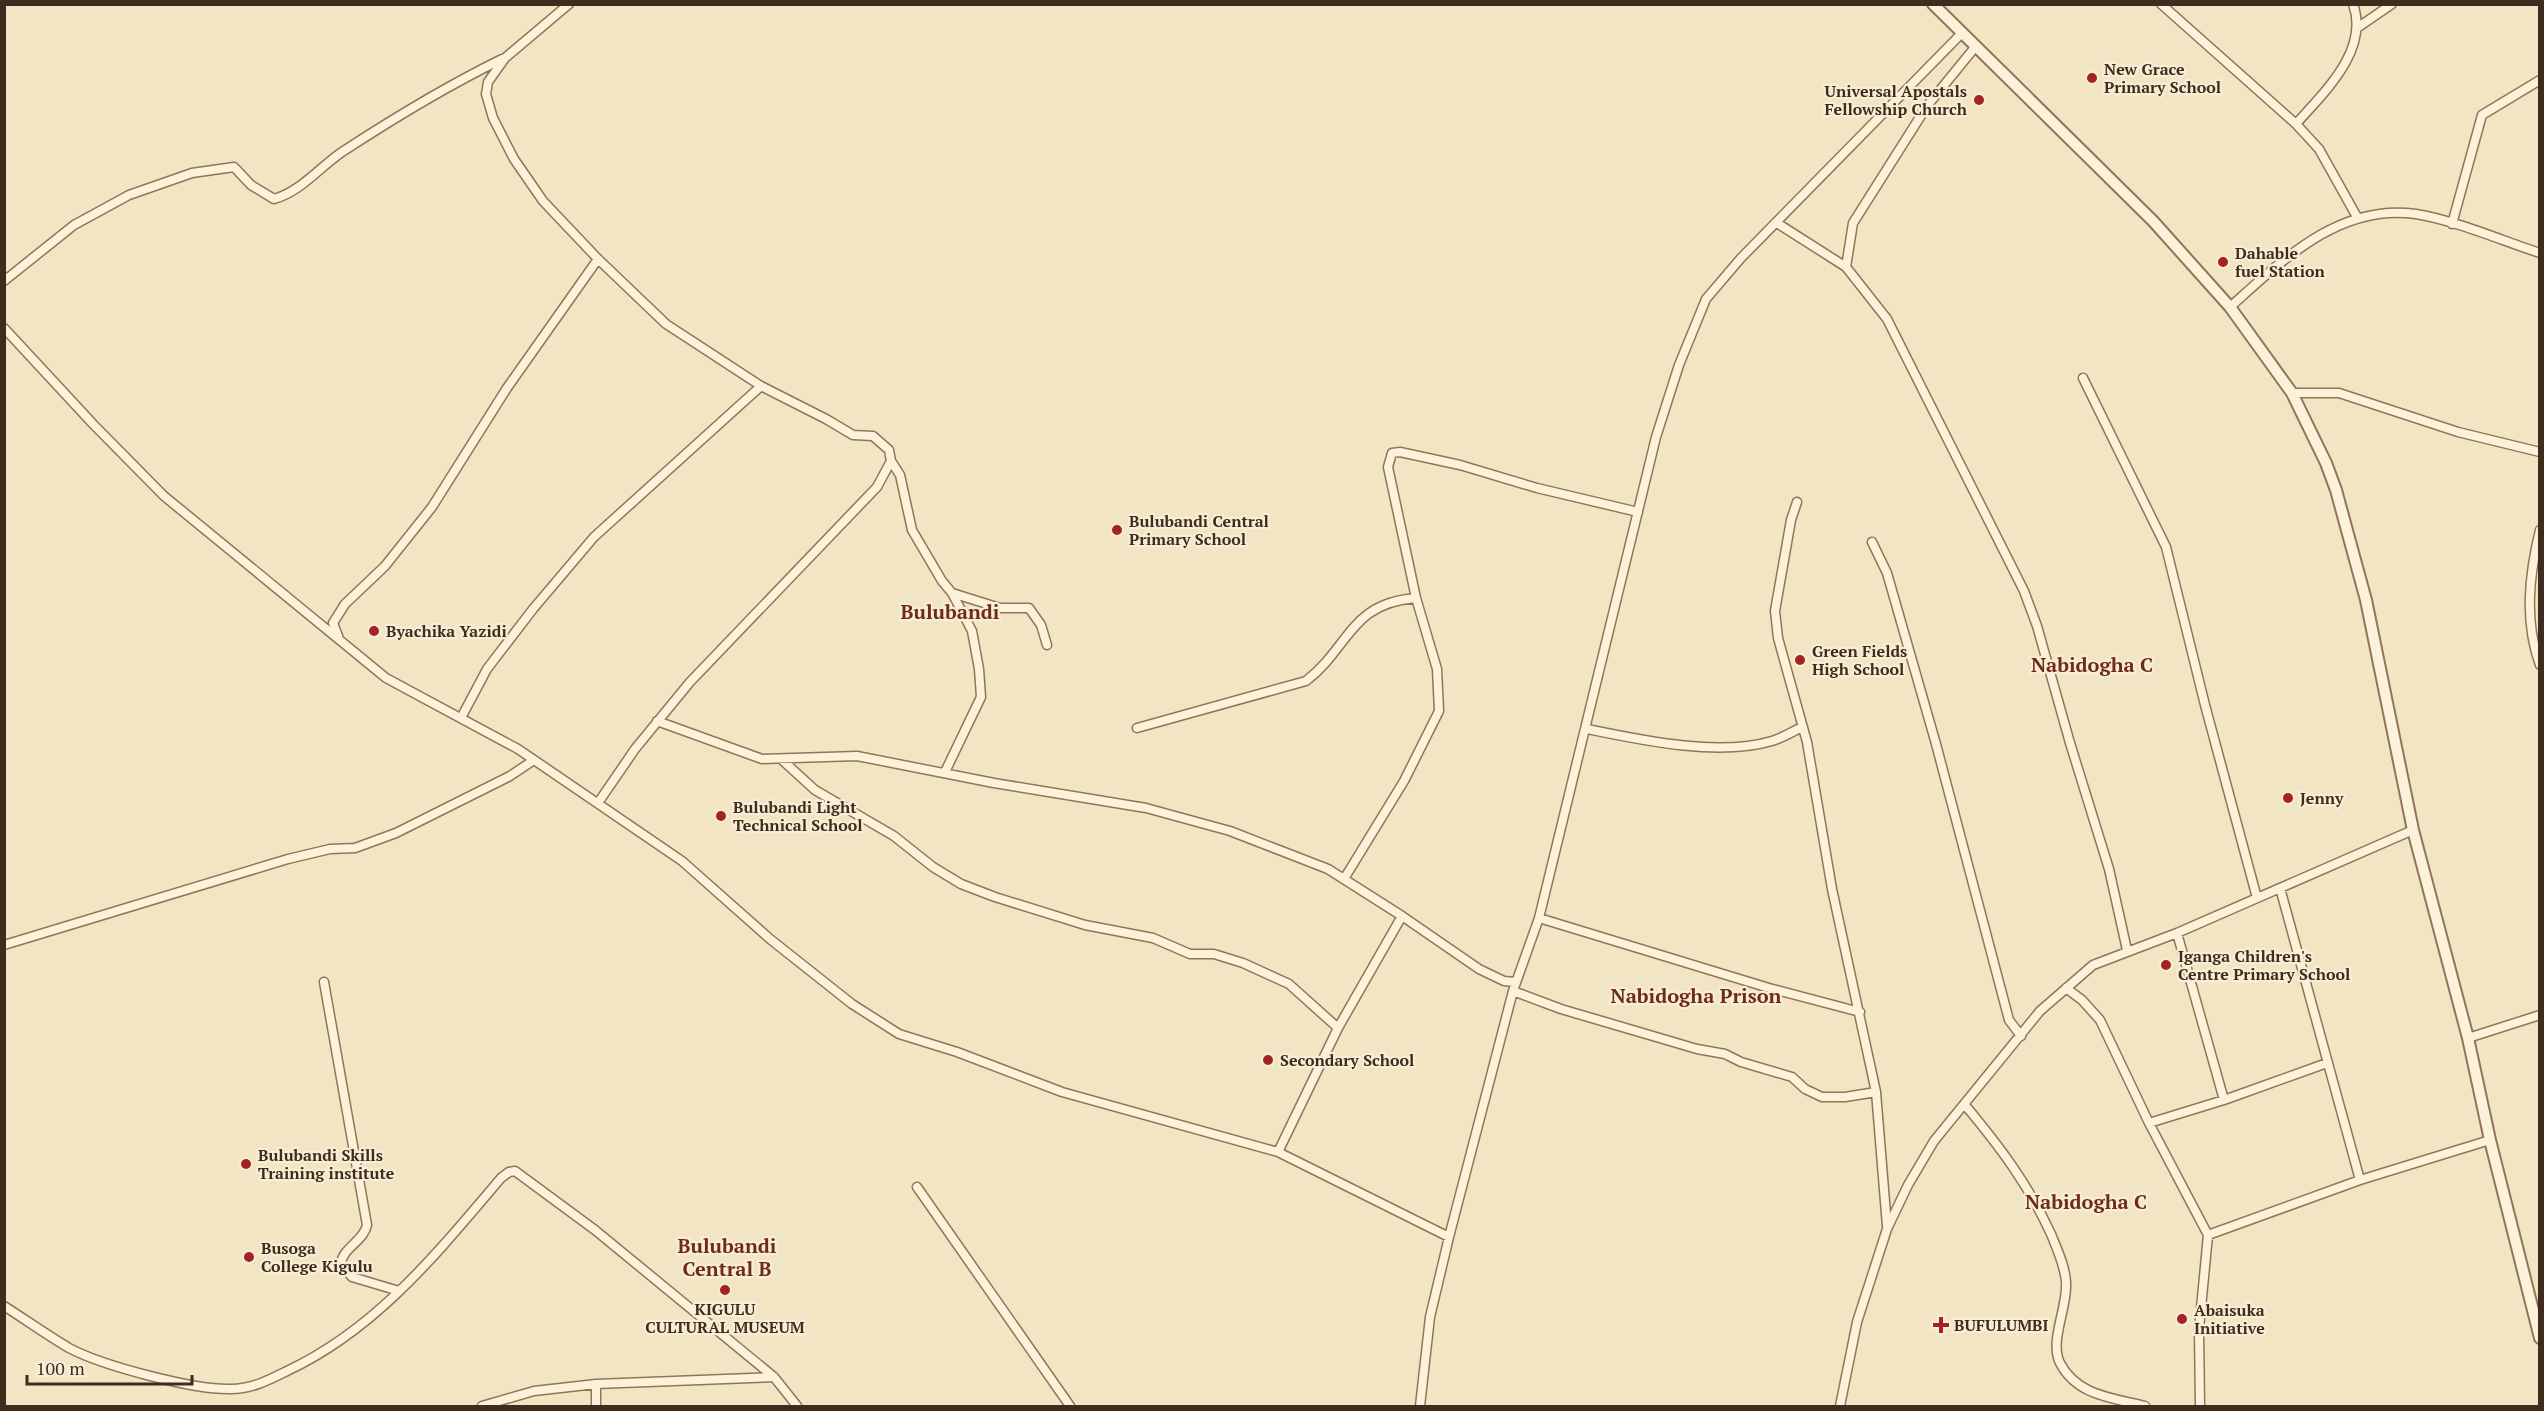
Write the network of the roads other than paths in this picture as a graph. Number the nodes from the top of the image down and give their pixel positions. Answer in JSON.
{"nodes":[{"id":1,"x":569,"y":4,"type":"edge"},
{"id":2,"x":1933,"y":4,"type":"edge"},
{"id":3,"x":2161,"y":4,"type":"edge"},
{"id":4,"x":2354,"y":4,"type":"edge"},
{"id":5,"x":2392,"y":4,"type":"edge"},
{"id":6,"x":2357,"y":28,"type":"junction"},
{"id":7,"x":1962,"y":33,"type":"junction"},
{"id":8,"x":1976,"y":46,"type":"junction"},
{"id":9,"x":505,"y":58,"type":"junction"},
{"id":10,"x":2540,"y":80,"type":"edge"},
{"id":11,"x":2296,"y":124,"type":"junction"},
{"id":12,"x":2357,"y":217,"type":"junction"},
{"id":13,"x":1777,"y":223,"type":"junction"},
{"id":14,"x":2452,"y":224,"type":"junction"},
{"id":15,"x":2540,"y":253,"type":"edge"},
{"id":16,"x":598,"y":260,"type":"junction"},
{"id":17,"x":1846,"y":267,"type":"junction"},
{"id":18,"x":4,"y":281,"type":"edge"},
{"id":19,"x":2230,"y":307,"type":"junction"},
{"id":20,"x":4,"y":328,"type":"edge"},
{"id":21,"x":2083,"y":378,"type":"dead end"},
{"id":22,"x":761,"y":386,"type":"junction"},
{"id":23,"x":2292,"y":393,"type":"junction"},
{"id":24,"x":2540,"y":453,"type":"edge"},
{"id":25,"x":891,"y":461,"type":"junction"},
{"id":26,"x":1797,"y":502,"type":"dead end"},
{"id":27,"x":1638,"y":512,"type":"junction"},
{"id":28,"x":2540,"y":530,"type":"edge"},
{"id":29,"x":1872,"y":542,"type":"dead end"},
{"id":30,"x":952,"y":593,"type":"junction"},
{"id":31,"x":1416,"y":598,"type":"junction"},
{"id":32,"x":339,"y":639,"type":"junction"},
{"id":33,"x":1047,"y":645,"type":"dead end"},
{"id":34,"x":2540,"y":665,"type":"edge"},
{"id":35,"x":461,"y":718,"type":"junction"},
{"id":36,"x":657,"y":721,"type":"junction"},
{"id":37,"x":1802,"y":727,"type":"junction"},
{"id":38,"x":1137,"y":728,"type":"dead end"},
{"id":39,"x":1587,"y":729,"type":"junction"},
{"id":40,"x":534,"y":759,"type":"junction"},
{"id":41,"x":781,"y":759,"type":"junction"},
{"id":42,"x":945,"y":772,"type":"junction"},
{"id":43,"x":598,"y":803,"type":"junction"},
{"id":44,"x":2414,"y":830,"type":"junction"},
{"id":45,"x":1344,"y":879,"type":"junction"},
{"id":46,"x":2280,"y":888,"type":"junction"},
{"id":47,"x":2257,"y":898,"type":"junction"},
{"id":48,"x":1402,"y":916,"type":"junction"},
{"id":49,"x":1539,"y":918,"type":"junction"},
{"id":50,"x":2177,"y":933,"type":"junction"},
{"id":51,"x":4,"y":945,"type":"edge"},
{"id":52,"x":2127,"y":950,"type":"junction"},
{"id":53,"x":324,"y":982,"type":"dead end"},
{"id":54,"x":1516,"y":982,"type":"junction"},
{"id":55,"x":2066,"y":988,"type":"junction"},
{"id":56,"x":1513,"y":992,"type":"junction"},
{"id":57,"x":1860,"y":1012,"type":"junction"},
{"id":58,"x":2540,"y":1015,"type":"edge"},
{"id":59,"x":1338,"y":1028,"type":"junction"},
{"id":60,"x":2020,"y":1036,"type":"junction"},
{"id":61,"x":2468,"y":1038,"type":"junction"},
{"id":62,"x":2327,"y":1063,"type":"junction"},
{"id":63,"x":1876,"y":1092,"type":"junction"},
{"id":64,"x":2224,"y":1100,"type":"junction"},
{"id":65,"x":1965,"y":1105,"type":"junction"},
{"id":66,"x":2149,"y":1123,"type":"junction"},
{"id":67,"x":2490,"y":1140,"type":"junction"},
{"id":68,"x":1278,"y":1152,"type":"junction"},
{"id":69,"x":2360,"y":1180,"type":"junction"},
{"id":70,"x":917,"y":1187,"type":"dead end"},
{"id":71,"x":1887,"y":1229,"type":"junction"},
{"id":72,"x":2208,"y":1235,"type":"junction"},
{"id":73,"x":1449,"y":1237,"type":"junction"},
{"id":74,"x":399,"y":1291,"type":"junction"},
{"id":75,"x":4,"y":1306,"type":"edge"},
{"id":76,"x":2540,"y":1338,"type":"edge"},
{"id":77,"x":774,"y":1377,"type":"junction"},
{"id":78,"x":596,"y":1384,"type":"junction"},
{"id":79,"x":482,"y":1407,"type":"edge"},
{"id":80,"x":596,"y":1407,"type":"edge"},
{"id":81,"x":797,"y":1407,"type":"edge"},
{"id":82,"x":1070,"y":1407,"type":"edge"},
{"id":83,"x":1420,"y":1407,"type":"edge"},
{"id":84,"x":1840,"y":1407,"type":"edge"},
{"id":85,"x":2145,"y":1407,"type":"edge"},
{"id":86,"x":2200,"y":1407,"type":"edge"}],
"edges":[{"from":1,"to":9,"type":"street"},
{"from":2,"to":7,"type":"street"},
{"from":3,"to":11,"type":"street"},
{"from":4,"to":6,"type":"street"},
{"from":5,"to":6,"type":"street"},
{"from":6,"to":11,"type":"street"},
{"from":7,"to":8,"type":"street"},
{"from":7,"to":13,"type":"street"},
{"from":8,"to":17,"type":"street"},
{"from":8,"to":19,"type":"street"},
{"from":9,"to":16,"type":"street"},
{"from":9,"to":18,"type":"street"},
{"from":10,"to":14,"type":"street"},
{"from":11,"to":12,"type":"street"},
{"from":12,"to":14,"type":"street"},
{"from":12,"to":19,"type":"street"},
{"from":13,"to":17,"type":"street"},
{"from":13,"to":27,"type":"street"},
{"from":14,"to":15,"type":"street"},
{"from":16,"to":22,"type":"street"},
{"from":16,"to":32,"type":"street"},
{"from":17,"to":52,"type":"street"},
{"from":19,"to":23,"type":"street"},
{"from":20,"to":32,"type":"street"},
{"from":21,"to":47,"type":"street"},
{"from":22,"to":25,"type":"street"},
{"from":22,"to":35,"type":"street"},
{"from":23,"to":24,"type":"street"},
{"from":23,"to":44,"type":"street"},
{"from":25,"to":30,"type":"street"},
{"from":25,"to":36,"type":"street"},
{"from":26,"to":37,"type":"street"},
{"from":27,"to":31,"type":"street"},
{"from":27,"to":39,"type":"street"},
{"from":28,"to":34,"type":"street"},
{"from":29,"to":60,"type":"street"},
{"from":30,"to":33,"type":"street"},
{"from":30,"to":42,"type":"street"},
{"from":31,"to":38,"type":"street"},
{"from":31,"to":45,"type":"street"},
{"from":32,"to":35,"type":"street"},
{"from":35,"to":40,"type":"street"},
{"from":36,"to":41,"type":"street"},
{"from":36,"to":43,"type":"street"},
{"from":37,"to":39,"type":"street"},
{"from":37,"to":57,"type":"street"},
{"from":39,"to":49,"type":"street"},
{"from":40,"to":43,"type":"street"},
{"from":40,"to":51,"type":"street"},
{"from":41,"to":42,"type":"street"},
{"from":41,"to":59,"type":"street"},
{"from":42,"to":45,"type":"street"},
{"from":43,"to":68,"type":"street"},
{"from":44,"to":46,"type":"street"},
{"from":44,"to":61,"type":"street"},
{"from":45,"to":48,"type":"street"},
{"from":46,"to":47,"type":"street"},
{"from":46,"to":62,"type":"street"},
{"from":47,"to":50,"type":"street"},
{"from":48,"to":54,"type":"street"},
{"from":48,"to":59,"type":"street"},
{"from":49,"to":54,"type":"street"},
{"from":49,"to":57,"type":"street"},
{"from":50,"to":52,"type":"street"},
{"from":50,"to":64,"type":"street"},
{"from":52,"to":55,"type":"street"},
{"from":53,"to":74,"type":"street"},
{"from":54,"to":56,"type":"street"},
{"from":55,"to":60,"type":"street"},
{"from":55,"to":66,"type":"street"},
{"from":56,"to":63,"type":"street"},
{"from":56,"to":73,"type":"street"},
{"from":57,"to":63,"type":"street"},
{"from":58,"to":61,"type":"street"},
{"from":59,"to":68,"type":"street"},
{"from":60,"to":65,"type":"street"},
{"from":61,"to":67,"type":"street"},
{"from":62,"to":64,"type":"street"},
{"from":62,"to":69,"type":"street"},
{"from":63,"to":71,"type":"street"},
{"from":64,"to":66,"type":"street"},
{"from":65,"to":71,"type":"street"},
{"from":65,"to":85,"type":"street"},
{"from":66,"to":72,"type":"street"},
{"from":67,"to":69,"type":"street"},
{"from":67,"to":76,"type":"street"},
{"from":68,"to":73,"type":"street"},
{"from":69,"to":72,"type":"street"},
{"from":70,"to":82,"type":"street"},
{"from":71,"to":84,"type":"street"},
{"from":72,"to":86,"type":"street"},
{"from":73,"to":83,"type":"street"},
{"from":74,"to":75,"type":"street"},
{"from":74,"to":77,"type":"street"},
{"from":77,"to":78,"type":"street"},
{"from":77,"to":81,"type":"street"},
{"from":78,"to":79,"type":"street"},
{"from":78,"to":80,"type":"street"}]}
